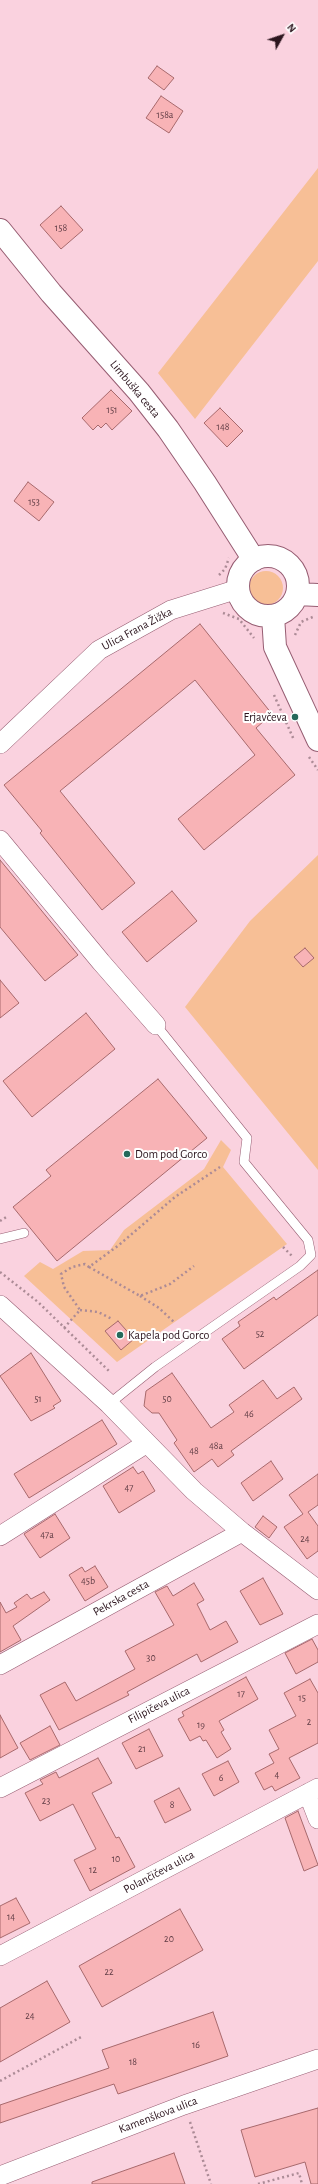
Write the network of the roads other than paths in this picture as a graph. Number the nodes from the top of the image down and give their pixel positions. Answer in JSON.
{"nodes":[{"id":1,"x":0,"y":230,"type":"edge"},
{"id":2,"x":254,"y":560,"type":"junction"},
{"id":3,"x":238,"y":589,"type":"junction"},
{"id":4,"x":296,"y":594,"type":"junction"},
{"id":5,"x":318,"y":595,"type":"edge"},
{"id":6,"x":273,"y":616,"type":"junction"},
{"id":7,"x":318,"y":740,"type":"edge"},
{"id":8,"x":0,"y":744,"type":"edge"},
{"id":9,"x":0,"y":840,"type":"edge"},
{"id":10,"x":156,"y":1025,"type":"joint"},
{"id":11,"x":24,"y":1233,"type":"dead end"},
{"id":12,"x":0,"y":1239,"type":"edge"},
{"id":13,"x":314,"y":1252,"type":"edge"},
{"id":14,"x":4,"y":1313,"type":"edge"},
{"id":15,"x":109,"y":1404,"type":"junction"},
{"id":16,"x":147,"y":1443,"type":"junction"},
{"id":17,"x":242,"y":1532,"type":"junction"},
{"id":18,"x":0,"y":1536,"type":"edge"},
{"id":19,"x":318,"y":1590,"type":"edge"},
{"id":20,"x":318,"y":1624,"type":"edge"},
{"id":21,"x":0,"y":1665,"type":"edge"},
{"id":22,"x":0,"y":1788,"type":"edge"},
{"id":23,"x":313,"y":1790,"type":"edge"},
{"id":24,"x":318,"y":1819,"type":"edge"},
{"id":25,"x":0,"y":1956,"type":"edge"},
{"id":26,"x":318,"y":2059,"type":"edge"},
{"id":27,"x":0,"y":2176,"type":"edge"}],
"edges":[{"from":1,"to":2,"type":"main road","name":"Limbuška cesta"},
{"from":2,"to":3,"type":"main road"},
{"from":2,"to":4,"type":"main road"},
{"from":3,"to":6,"type":"main road"},
{"from":3,"to":8,"type":"street","name":"Ulica Frana Žižka"},
{"from":4,"to":5,"type":"main road"},
{"from":4,"to":6,"type":"main road"},
{"from":6,"to":7,"type":"main road"},
{"from":9,"to":10,"type":"street"},
{"from":10,"to":13,"type":"lane"},
{"from":11,"to":12,"type":"lane"},
{"from":13,"to":15,"type":"lane"},
{"from":14,"to":15,"type":"street"},
{"from":15,"to":16,"type":"street"},
{"from":16,"to":17,"type":"street"},
{"from":16,"to":18,"type":"street"},
{"from":17,"to":19,"type":"street"},
{"from":17,"to":21,"type":"street","name":"Pekrska cesta"},
{"from":20,"to":22,"type":"street","name":"Filipičeva ulica"},
{"from":23,"to":24,"type":"street"},
{"from":23,"to":25,"type":"street","name":"Polančičeva ulica"},
{"from":26,"to":27,"type":"street","name":"Kamenškova ulica"}]}
